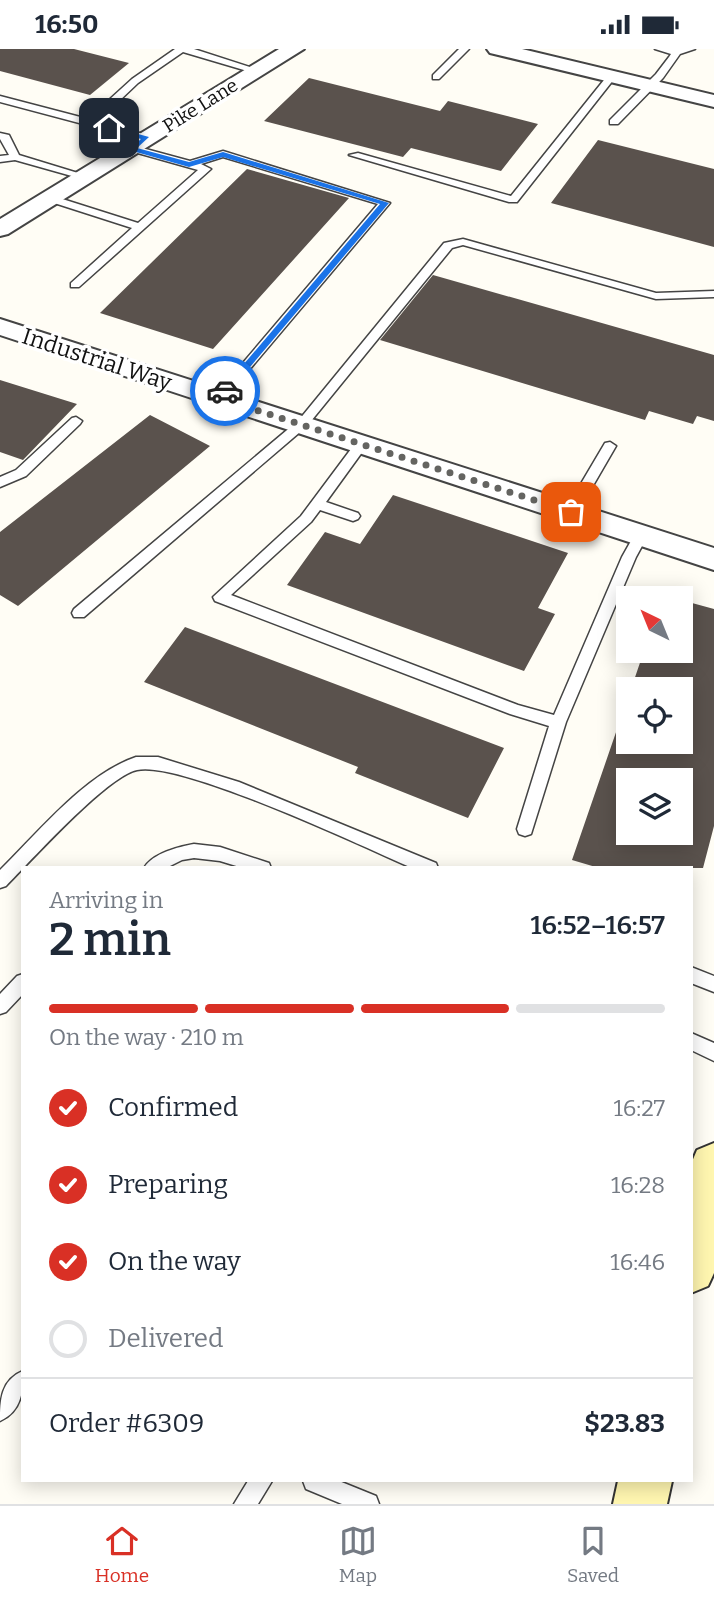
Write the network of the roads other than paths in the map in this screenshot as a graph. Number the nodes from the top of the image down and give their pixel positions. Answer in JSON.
{"nodes":[{"id":1,"x":182,"y":49,"type":"edge"},
{"id":2,"x":294,"y":49,"type":"edge"},
{"id":3,"x":464,"y":49,"type":"edge"},
{"id":4,"x":497,"y":49,"type":"edge"},
{"id":5,"x":660,"y":49,"type":"edge"},
{"id":6,"x":690,"y":49,"type":"edge"},
{"id":7,"x":678,"y":51,"type":"edge"},
{"id":8,"x":254,"y":70,"type":"junction"},
{"id":9,"x":611,"y":77,"type":"junction"},
{"id":10,"x":436,"y":78,"type":"dead end"},
{"id":11,"x":650,"y":86,"type":"junction"},
{"id":12,"x":0,"y":99,"type":"edge"},
{"id":13,"x":714,"y":101,"type":"edge"},
{"id":14,"x":90,"y":123,"type":"junction"},
{"id":15,"x":614,"y":123,"type":"dead end"},
{"id":16,"x":0,"y":136,"type":"edge"},
{"id":17,"x":139,"y":143,"type":"junction"},
{"id":18,"x":354,"y":155,"type":"dead end"},
{"id":19,"x":15,"y":157,"type":"junction"},
{"id":20,"x":0,"y":159,"type":"edge"},
{"id":21,"x":189,"y":165,"type":"junction"},
{"id":22,"x":86,"y":177,"type":"junction"},
{"id":23,"x":52,"y":199,"type":"junction"},
{"id":24,"x":140,"y":227,"type":"junction"},
{"id":25,"x":0,"y":229,"type":"edge"},
{"id":26,"x":75,"y":285,"type":"dead end"},
{"id":27,"x":714,"y":294,"type":"edge"},
{"id":28,"x":0,"y":327,"type":"edge"},
{"id":29,"x":219,"y":398,"type":"junction"},
{"id":30,"x":76,"y":421,"type":"dead end"},
{"id":31,"x":303,"y":423,"type":"junction"},
{"id":32,"x":362,"y":444,"type":"junction"},
{"id":33,"x":610,"y":446,"type":"dead end"},
{"id":34,"x":0,"y":482,"type":"edge"},
{"id":35,"x":317,"y":504,"type":"junction"},
{"id":36,"x":571,"y":512,"type":"junction"},
{"id":37,"x":354,"y":516,"type":"dead end"},
{"id":38,"x":641,"y":535,"type":"junction"},
{"id":39,"x":714,"y":559,"type":"edge"},
{"id":40,"x":79,"y":613,"type":"dead end"},
{"id":41,"x":558,"y":722,"type":"junction"},
{"id":42,"x":525,"y":829,"type":"dead end"},
{"id":43,"x":155,"y":866,"type":"edge"},
{"id":44,"x":257,"y":866,"type":"edge"},
{"id":45,"x":425,"y":866,"type":"edge"},
{"id":46,"x":0,"y":881,"type":"edge"},
{"id":47,"x":693,"y":976,"type":"edge"},
{"id":48,"x":21,"y":984,"type":"edge"},
{"id":49,"x":714,"y":984,"type":"edge"},
{"id":50,"x":0,"y":1006,"type":"edge"},
{"id":51,"x":693,"y":1042,"type":"edge"},
{"id":52,"x":714,"y":1052,"type":"edge"},
{"id":53,"x":714,"y":1166,"type":"edge"},
{"id":54,"x":693,"y":1260,"type":"edge"},
{"id":55,"x":21,"y":1384,"type":"edge"},
{"id":56,"x":0,"y":1410,"type":"edge"},
{"id":57,"x":260,"y":1482,"type":"edge"},
{"id":58,"x":316,"y":1482,"type":"edge"},
{"id":59,"x":645,"y":1482,"type":"edge"},
{"id":60,"x":245,"y":1504,"type":"edge"},
{"id":61,"x":368,"y":1504,"type":"edge"},
{"id":62,"x":640,"y":1504,"type":"edge"}],
"edges":[{"from":1,"to":8,"type":"lane"},
{"from":1,"to":14,"type":"lane"},
{"from":2,"to":8,"type":"street","name":"Pike Lane"},
{"from":3,"to":10,"type":"lane"},
{"from":4,"to":9,"type":"street"},
{"from":5,"to":7,"type":"lane"},
{"from":6,"to":7,"type":"lane"},
{"from":7,"to":11,"type":"lane"},
{"from":8,"to":17,"type":"street","name":"Pike Lane"},
{"from":9,"to":11,"type":"street"},
{"from":9,"to":18,"type":"lane"},
{"from":11,"to":13,"type":"street"},
{"from":11,"to":15,"type":"lane"},
{"from":12,"to":14,"type":"lane"},
{"from":14,"to":17,"type":"lane"},
{"from":16,"to":19,"type":"lane"},
{"from":17,"to":21,"type":"lane"},
{"from":17,"to":22,"type":"street","name":"Pike Lane"},
{"from":19,"to":20,"type":"lane"},
{"from":19,"to":22,"type":"lane"},
{"from":21,"to":24,"type":"lane"},
{"from":21,"to":29,"type":"lane"},
{"from":22,"to":23,"type":"street","name":"Pike Lane"},
{"from":23,"to":24,"type":"lane"},
{"from":23,"to":25,"type":"street","name":"Pike Lane"},
{"from":24,"to":26,"type":"lane"},
{"from":27,"to":31,"type":"lane"},
{"from":28,"to":29,"type":"street","name":"Industrial Way"},
{"from":29,"to":31,"type":"street","name":"Industrial Way"},
{"from":30,"to":34,"type":"lane"},
{"from":31,"to":32,"type":"street","name":"Industrial Way"},
{"from":31,"to":40,"type":"lane"},
{"from":32,"to":35,"type":"lane"},
{"from":32,"to":36,"type":"street","name":"Industrial Way"},
{"from":33,"to":36,"type":"lane"},
{"from":35,"to":37,"type":"lane"},
{"from":35,"to":41,"type":"lane"},
{"from":36,"to":38,"type":"street","name":"Industrial Way"},
{"from":38,"to":39,"type":"street","name":"Industrial Way"},
{"from":38,"to":41,"type":"lane"},
{"from":41,"to":42,"type":"lane"},
{"from":43,"to":44,"type":"lane"},
{"from":45,"to":46,"type":"lane"},
{"from":47,"to":49,"type":"lane"},
{"from":48,"to":50,"type":"lane"},
{"from":51,"to":52,"type":"lane"},
{"from":53,"to":54,"type":"street"},
{"from":55,"to":56,"type":"lane"},
{"from":57,"to":60,"type":"lane"},
{"from":58,"to":61,"type":"lane"},
{"from":59,"to":62,"type":"street"}]}
